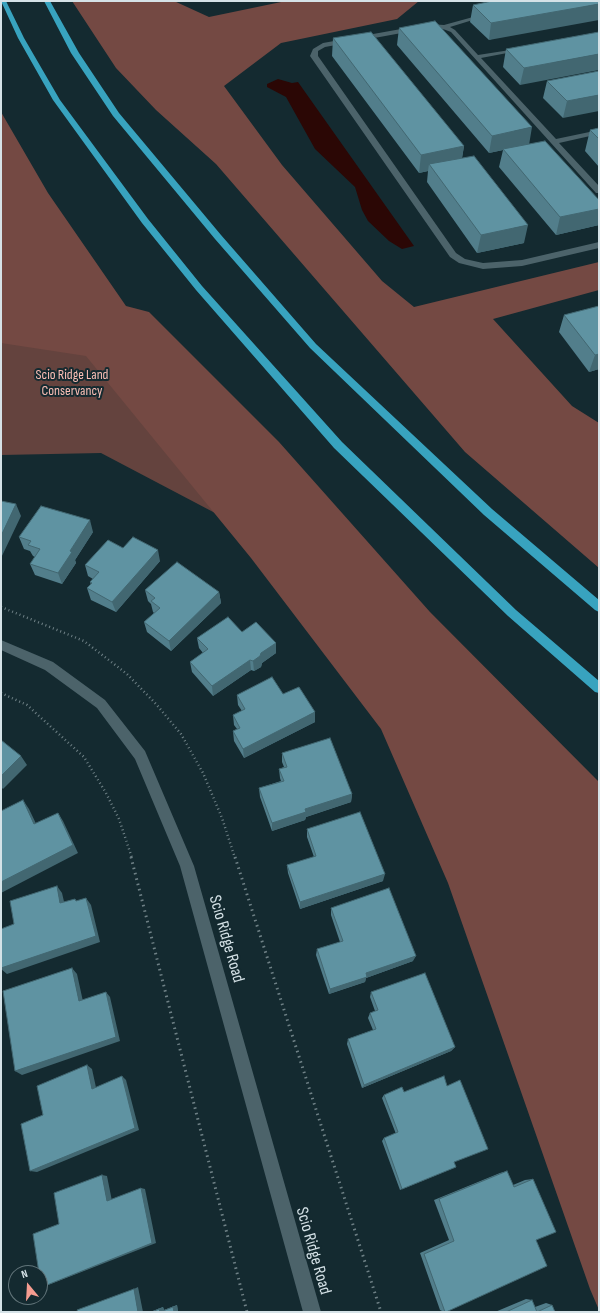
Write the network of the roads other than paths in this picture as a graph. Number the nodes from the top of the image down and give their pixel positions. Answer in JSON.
{"nodes":[{"id":1,"x":3,"y":1,"type":"edge"},
{"id":2,"x":47,"y":1,"type":"edge"},
{"id":3,"x":496,"y":14,"type":"edge"},
{"id":4,"x":444,"y":27,"type":"junction"},
{"id":5,"x":530,"y":47,"type":"edge"},
{"id":6,"x":476,"y":57,"type":"junction"},
{"id":7,"x":599,"y":132,"type":"edge"},
{"id":8,"x":554,"y":142,"type":"junction"},
{"id":9,"x":599,"y":191,"type":"edge"},
{"id":10,"x":599,"y":245,"type":"edge"},
{"id":11,"x":599,"y":607,"type":"edge"},
{"id":12,"x":1,"y":645,"type":"edge"},
{"id":13,"x":599,"y":688,"type":"edge"},
{"id":14,"x":312,"y":1312,"type":"edge"}],
"edges":[{"from":1,"to":13,"type":"highway"},
{"from":2,"to":11,"type":"highway"},
{"from":3,"to":4,"type":"street"},
{"from":4,"to":6,"type":"street"},
{"from":4,"to":10,"type":"street"},
{"from":5,"to":6,"type":"street"},
{"from":6,"to":8,"type":"street"},
{"from":7,"to":8,"type":"street"},
{"from":8,"to":9,"type":"street"},
{"from":12,"to":14,"type":"street","name":"Scio Ridge Road"}]}
